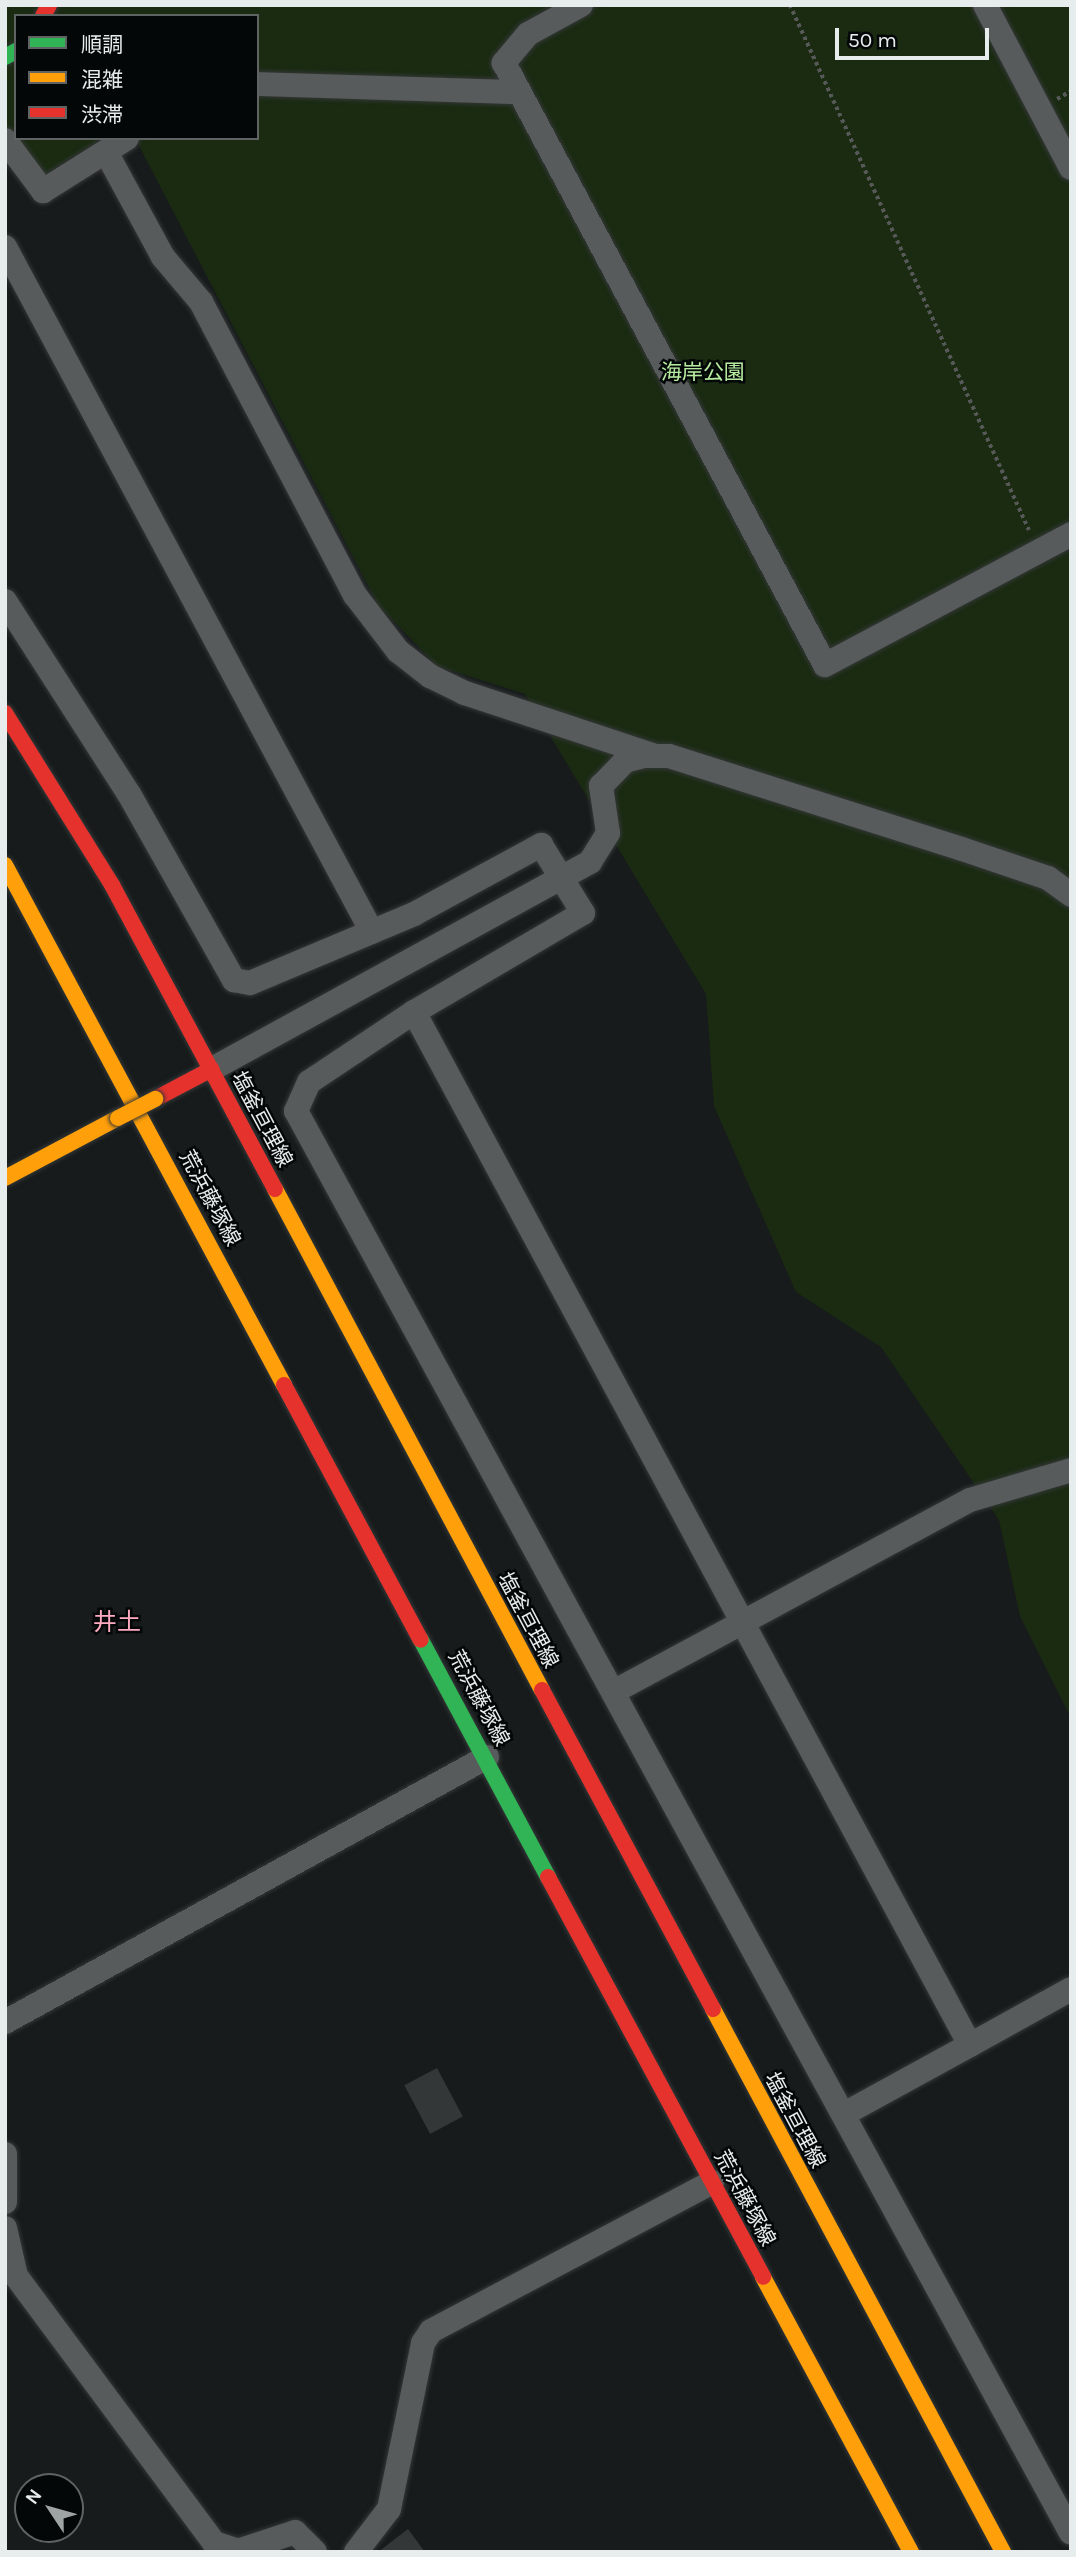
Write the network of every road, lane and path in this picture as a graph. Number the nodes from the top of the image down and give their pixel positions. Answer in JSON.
{"nodes":[{"id":1,"x":581,"y":5,"type":"edge"},
{"id":2,"x":790,"y":5,"type":"edge"},
{"id":3,"x":985,"y":5,"type":"edge"},
{"id":4,"x":259,"y":84,"type":"edge"},
{"id":5,"x":516,"y":92,"type":"junction"},
{"id":6,"x":5,"y":140,"type":"edge"},
{"id":7,"x":124,"y":140,"type":"edge"},
{"id":8,"x":106,"y":152,"type":"junction"},
{"id":9,"x":1071,"y":168,"type":"edge"},
{"id":10,"x":5,"y":247,"type":"edge"},
{"id":11,"x":1071,"y":534,"type":"edge"},
{"id":12,"x":1039,"y":551,"type":"junction"},
{"id":13,"x":5,"y":601,"type":"edge"},
{"id":14,"x":5,"y":713,"type":"edge"},
{"id":15,"x":656,"y":756,"type":"junction"},
{"id":16,"x":5,"y":865,"type":"edge"},
{"id":17,"x":561,"y":878,"type":"junction"},
{"id":18,"x":1071,"y":895,"type":"edge"},
{"id":19,"x":372,"y":932,"type":"junction"},
{"id":20,"x":414,"y":1012,"type":"junction"},
{"id":21,"x":212,"y":1069,"type":"junction"},
{"id":22,"x":5,"y":1178,"type":"edge"},
{"id":23,"x":1071,"y":1470,"type":"edge"},
{"id":24,"x":743,"y":1623,"type":"junction"},
{"id":25,"x":615,"y":1691,"type":"junction"},
{"id":26,"x":487,"y":1758,"type":"junction"},
{"id":27,"x":1071,"y":1989,"type":"edge"},
{"id":28,"x":5,"y":2022,"type":"edge"},
{"id":29,"x":970,"y":2045,"type":"junction"},
{"id":30,"x":844,"y":2115,"type":"junction"},
{"id":31,"x":5,"y":2154,"type":"edge"},
{"id":32,"x":712,"y":2182,"type":"junction"},
{"id":33,"x":5,"y":2202,"type":"edge"},
{"id":34,"x":5,"y":2228,"type":"edge"},
{"id":35,"x":1071,"y":2533,"type":"edge"},
{"id":36,"x":315,"y":2552,"type":"edge"},
{"id":37,"x":356,"y":2552,"type":"edge"},
{"id":38,"x":911,"y":2552,"type":"edge"},
{"id":39,"x":1003,"y":2552,"type":"edge"}],
"edges":[{"from":1,"to":5,"type":"street"},
{"from":2,"to":12,"type":"path"},
{"from":3,"to":9,"type":"street"},
{"from":4,"to":5,"type":"street"},
{"from":5,"to":12,"type":"street"},
{"from":6,"to":8,"type":"street"},
{"from":7,"to":8,"type":"street"},
{"from":8,"to":15,"type":"street"},
{"from":10,"to":19,"type":"street"},
{"from":11,"to":12,"type":"street"},
{"from":13,"to":19,"type":"street"},
{"from":14,"to":21,"type":"street","name":"塩釜亘理線"},
{"from":15,"to":17,"type":"street"},
{"from":15,"to":18,"type":"street"},
{"from":16,"to":26,"type":"street","name":"荒浜藤塚線"},
{"from":17,"to":19,"type":"street"},
{"from":17,"to":20,"type":"street"},
{"from":17,"to":21,"type":"street"},
{"from":20,"to":24,"type":"street"},
{"from":20,"to":25,"type":"street"},
{"from":21,"to":22,"type":"street","bridge":true},
{"from":21,"to":39,"type":"street","name":"塩釜亘理線"},
{"from":23,"to":24,"type":"street"},
{"from":24,"to":25,"type":"street"},
{"from":24,"to":29,"type":"street"},
{"from":25,"to":30,"type":"street"},
{"from":26,"to":28,"type":"street"},
{"from":26,"to":32,"type":"street","name":"荒浜藤塚線"},
{"from":27,"to":29,"type":"street"},
{"from":29,"to":30,"type":"street"},
{"from":30,"to":35,"type":"street"},
{"from":31,"to":33,"type":"street"},
{"from":32,"to":37,"type":"street"},
{"from":32,"to":38,"type":"street","name":"荒浜藤塚線"},
{"from":34,"to":36,"type":"street"}]}
